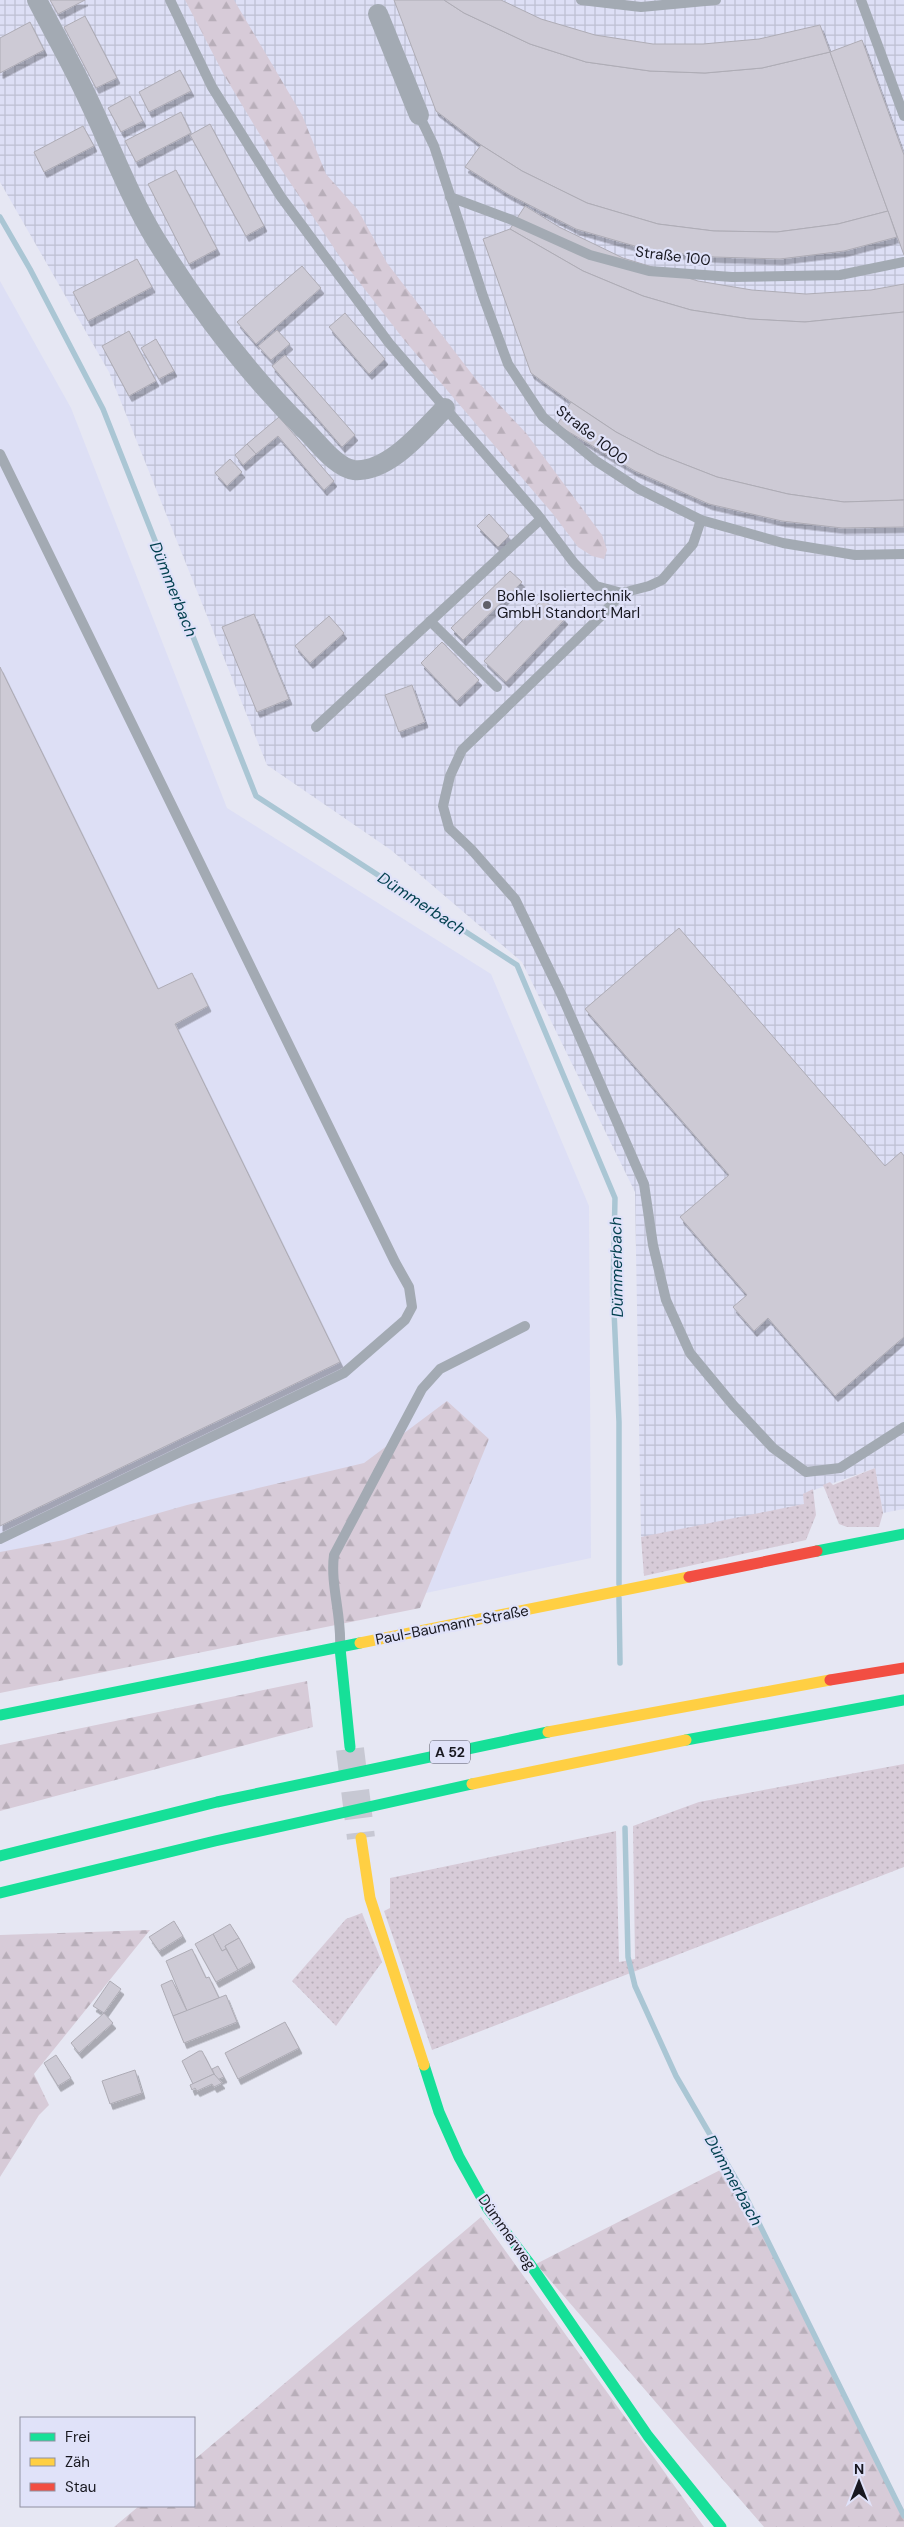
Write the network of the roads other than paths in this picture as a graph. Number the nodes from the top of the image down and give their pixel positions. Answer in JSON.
{"nodes":[{"id":1,"x":37,"y":0,"type":"edge"},
{"id":2,"x":170,"y":0,"type":"edge"},
{"id":3,"x":581,"y":0,"type":"edge"},
{"id":4,"x":716,"y":0,"type":"edge"},
{"id":5,"x":861,"y":0,"type":"edge"},
{"id":6,"x":378,"y":8,"type":"dead end"},
{"id":7,"x":419,"y":115,"type":"joint"},
{"id":8,"x":904,"y":116,"type":"edge"},
{"id":9,"x":450,"y":197,"type":"junction"},
{"id":10,"x":904,"y":262,"type":"edge"},
{"id":11,"x":445,"y":408,"type":"junction"},
{"id":12,"x":0,"y":454,"type":"edge"},
{"id":13,"x":541,"y":518,"type":"junction"},
{"id":14,"x":701,"y":520,"type":"junction"},
{"id":15,"x":904,"y":554,"type":"edge"},
{"id":16,"x":622,"y":593,"type":"junction"},
{"id":17,"x":430,"y":621,"type":"junction"},
{"id":18,"x":497,"y":687,"type":"dead end"},
{"id":19,"x":316,"y":727,"type":"dead end"},
{"id":20,"x":525,"y":1326,"type":"dead end"},
{"id":21,"x":904,"y":1428,"type":"edge"},
{"id":22,"x":904,"y":1534,"type":"edge"},
{"id":23,"x":0,"y":1539,"type":"edge"},
{"id":24,"x":340,"y":1648,"type":"junction"},
{"id":25,"x":904,"y":1668,"type":"edge"},
{"id":26,"x":904,"y":1700,"type":"edge"},
{"id":27,"x":0,"y":1715,"type":"edge"},
{"id":28,"x":350,"y":1748,"type":"tunnel mouth"},
{"id":29,"x":360,"y":1838,"type":"tunnel mouth"},
{"id":30,"x":170,"y":1851,"type":"junction"},
{"id":31,"x":0,"y":1856,"type":"edge"},
{"id":32,"x":80,"y":1886,"type":"dead end"},
{"id":33,"x":0,"y":1893,"type":"edge"},
{"id":34,"x":721,"y":2527,"type":"edge"}],
"edges":[{"from":1,"to":11,"type":"street"},
{"from":2,"to":11,"type":"lane"},
{"from":3,"to":4,"type":"lane"},
{"from":5,"to":8,"type":"lane"},
{"from":6,"to":7,"type":"street"},
{"from":7,"to":9,"type":"lane","name":"Straße 1000"},
{"from":9,"to":10,"type":"lane","name":"Straße 100"},
{"from":9,"to":14,"type":"lane","name":"Straße 1000"},
{"from":11,"to":13,"type":"lane"},
{"from":12,"to":23,"type":"lane"},
{"from":13,"to":16,"type":"lane"},
{"from":13,"to":17,"type":"lane"},
{"from":14,"to":15,"type":"lane","name":"Straße 1000"},
{"from":14,"to":16,"type":"lane"},
{"from":16,"to":21,"type":"lane"},
{"from":17,"to":18,"type":"lane"},
{"from":17,"to":19,"type":"lane"},
{"from":20,"to":24,"type":"lane"},
{"from":22,"to":24,"type":"main road","name":"Paul-Baumann-Straße"},
{"from":24,"to":27,"type":"main road","name":"Paul-Baumann-Straße"},
{"from":24,"to":28,"type":"main road"},
{"from":25,"to":31,"type":"main road","number":"A 52"},
{"from":26,"to":30,"type":"main road","number":"A 52"},
{"from":29,"to":34,"type":"main road","name":"Dümmerweg"},
{"from":30,"to":32,"type":"main road"},
{"from":30,"to":33,"type":"main road","number":"A 52"}]}
